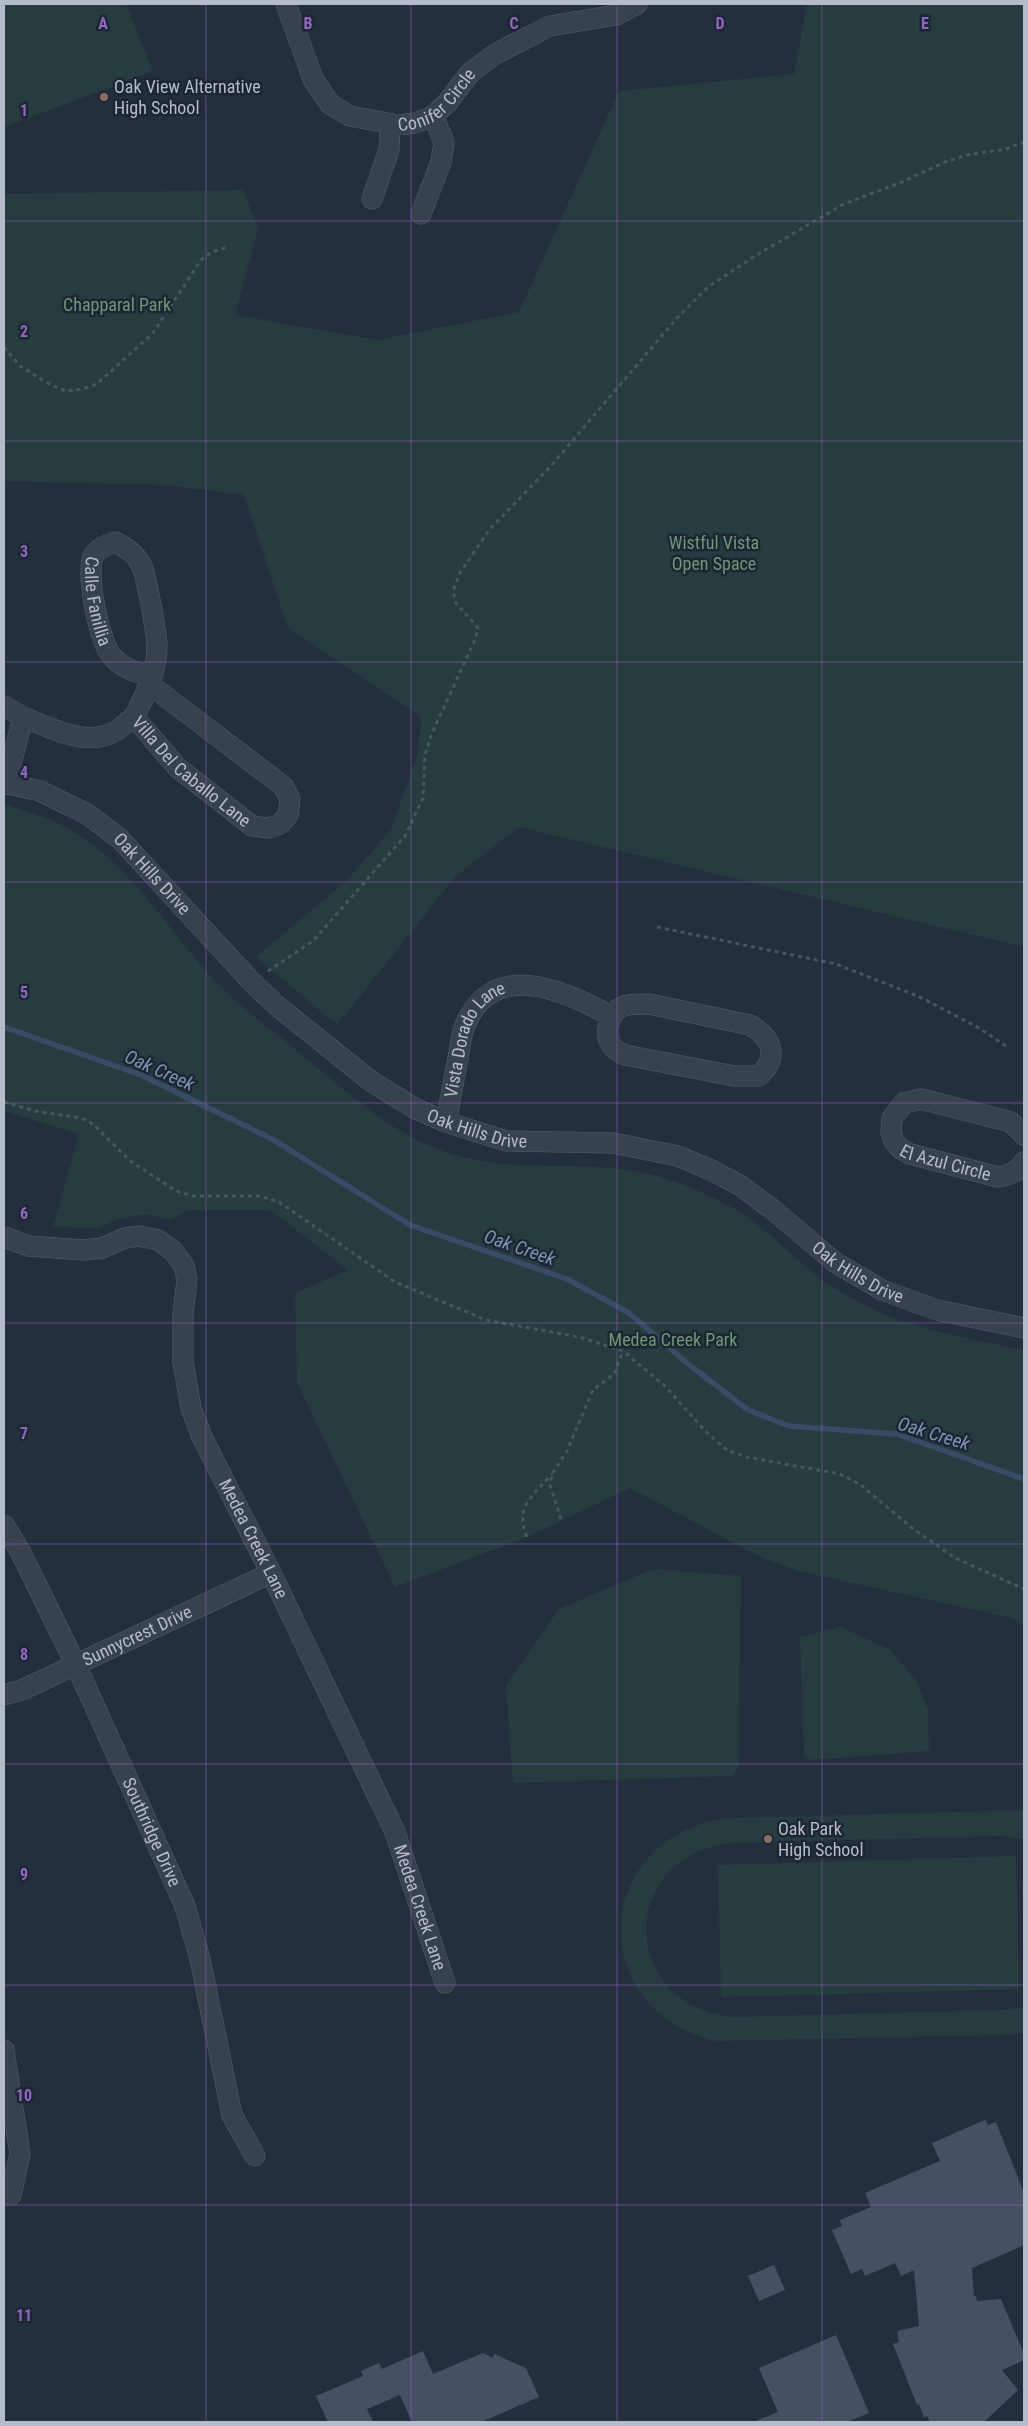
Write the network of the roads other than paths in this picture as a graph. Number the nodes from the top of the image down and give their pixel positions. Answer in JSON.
{"nodes":[{"id":1,"x":286,"y":4,"type":"edge"},
{"id":2,"x":636,"y":4,"type":"edge"},
{"id":3,"x":433,"y":116,"type":"junction"},
{"id":4,"x":390,"y":125,"type":"junction"},
{"id":5,"x":372,"y":199,"type":"dead end"},
{"id":6,"x":421,"y":214,"type":"dead end"},
{"id":7,"x":150,"y":680,"type":"junction"},
{"id":8,"x":4,"y":706,"type":"edge"},
{"id":9,"x":23,"y":717,"type":"junction"},
{"id":10,"x":134,"y":717,"type":"junction"},
{"id":11,"x":5,"y":784,"type":"edge"},
{"id":12,"x":611,"y":1016,"type":"junction"},
{"id":13,"x":446,"y":1122,"type":"junction"},
{"id":14,"x":1024,"y":1135,"type":"edge"},
{"id":15,"x":1023,"y":1168,"type":"edge"},
{"id":16,"x":4,"y":1237,"type":"edge"},
{"id":17,"x":1024,"y":1328,"type":"edge"},
{"id":18,"x":4,"y":1525,"type":"edge"},
{"id":19,"x":271,"y":1573,"type":"junction"},
{"id":20,"x":76,"y":1665,"type":"junction"},
{"id":21,"x":4,"y":1695,"type":"edge"},
{"id":22,"x":445,"y":1983,"type":"dead end"},
{"id":23,"x":4,"y":2050,"type":"edge"},
{"id":24,"x":255,"y":2156,"type":"dead end"},
{"id":25,"x":11,"y":2195,"type":"dead end"}],
"edges":[{"from":1,"to":4,"type":"street","name":"Conifer Circle"},
{"from":2,"to":3,"type":"street","name":"Conifer Circle"},
{"from":3,"to":4,"type":"street","name":"Conifer Circle"},
{"from":3,"to":6,"type":"street"},
{"from":4,"to":5,"type":"street"},
{"from":7,"to":7,"type":"street","name":"Calle Fanillia"},
{"from":7,"to":10,"type":"street","name":"Calle Fanillia"},
{"from":7,"to":10,"type":"street","name":"Villa Del Caballo Lane"},
{"from":8,"to":9,"type":"street","name":"Villa Del Caballo Lane"},
{"from":9,"to":10,"type":"street","name":"Villa Del Caballo Lane"},
{"from":9,"to":11,"type":"street"},
{"from":11,"to":13,"type":"street","name":"Oak Hills Drive"},
{"from":12,"to":12,"type":"street"},
{"from":12,"to":13,"type":"street","name":"Vista Dorado Lane"},
{"from":13,"to":17,"type":"street","name":"Oak Hills Drive"},
{"from":14,"to":15,"type":"street","name":"El Azul Circle"},
{"from":16,"to":19,"type":"street","name":"Medea Creek Lane"},
{"from":18,"to":20,"type":"street","name":"Southridge Drive"},
{"from":19,"to":20,"type":"street","name":"Sunnycrest Drive"},
{"from":19,"to":22,"type":"street","name":"Medea Creek Lane"},
{"from":20,"to":21,"type":"street","name":"Sunnycrest Drive"},
{"from":20,"to":24,"type":"street","name":"Southridge Drive"},
{"from":23,"to":25,"type":"street"}]}
